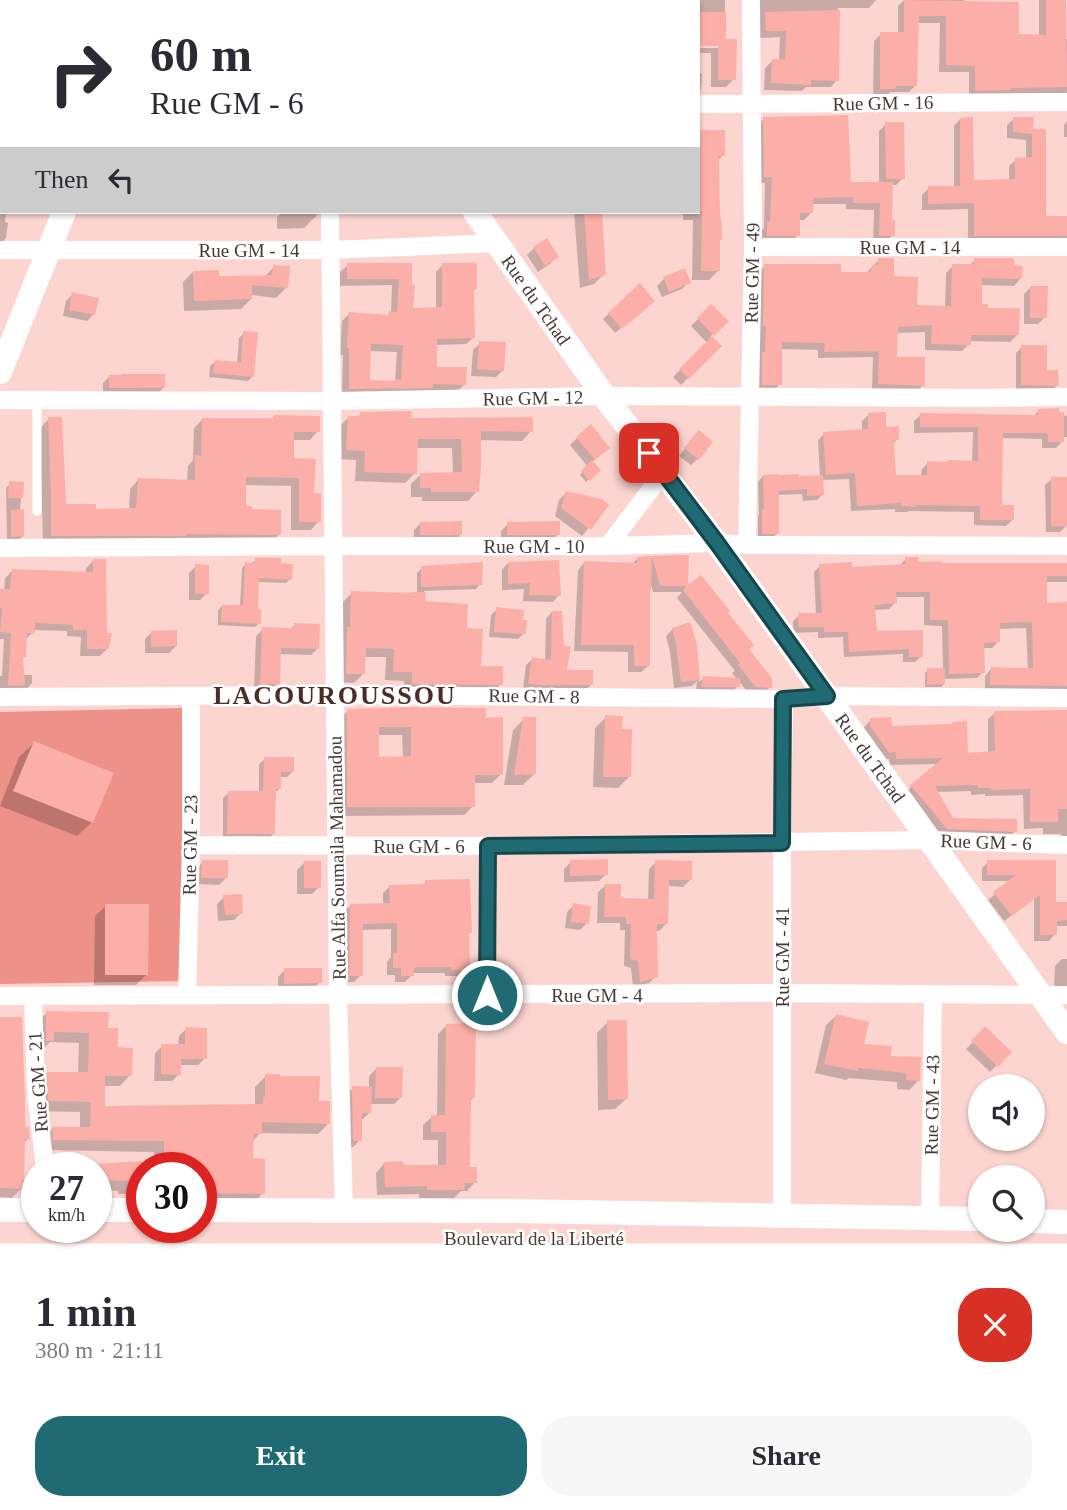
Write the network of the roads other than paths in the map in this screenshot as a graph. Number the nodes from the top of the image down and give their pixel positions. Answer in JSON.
{"nodes":[{"id":1,"x":751,"y":0,"type":"edge"},
{"id":2,"x":1067,"y":102,"type":"edge"},
{"id":3,"x":700,"y":104,"type":"edge"},
{"id":4,"x":752,"y":105,"type":"junction"},
{"id":5,"x":63,"y":214,"type":"edge"},
{"id":6,"x":330,"y":214,"type":"edge"},
{"id":7,"x":476,"y":214,"type":"edge"},
{"id":8,"x":498,"y":243,"type":"junction"},
{"id":9,"x":753,"y":247,"type":"junction"},
{"id":10,"x":1067,"y":247,"type":"edge"},
{"id":11,"x":0,"y":250,"type":"edge"},
{"id":12,"x":48,"y":250,"type":"junction"},
{"id":13,"x":331,"y":250,"type":"junction"},
{"id":14,"x":0,"y":372,"type":"edge"},
{"id":15,"x":604,"y":396,"type":"junction"},
{"id":16,"x":1067,"y":397,"type":"edge"},
{"id":17,"x":751,"y":398,"type":"junction"},
{"id":18,"x":0,"y":400,"type":"edge"},
{"id":19,"x":37,"y":400,"type":"junction"},
{"id":20,"x":332,"y":401,"type":"junction"},
{"id":21,"x":664,"y":472,"type":"junction"},
{"id":22,"x":37,"y":511,"type":"dead end"},
{"id":23,"x":717,"y":543,"type":"junction"},
{"id":24,"x":334,"y":545,"type":"junction"},
{"id":25,"x":747,"y":545,"type":"junction"},
{"id":26,"x":608,"y":546,"type":"junction"},
{"id":27,"x":1067,"y":546,"type":"edge"},
{"id":28,"x":0,"y":548,"type":"edge"},
{"id":29,"x":335,"y":695,"type":"junction"},
{"id":30,"x":191,"y":696,"type":"junction"},
{"id":31,"x":827,"y":696,"type":"junction"},
{"id":32,"x":0,"y":697,"type":"edge"},
{"id":33,"x":1067,"y":698,"type":"edge"},
{"id":34,"x":783,"y":699,"type":"junction"},
{"id":35,"x":930,"y":840,"type":"junction"},
{"id":36,"x":782,"y":843,"type":"junction"},
{"id":37,"x":191,"y":845,"type":"junction"},
{"id":38,"x":1067,"y":845,"type":"edge"},
{"id":39,"x":337,"y":846,"type":"junction"},
{"id":40,"x":488,"y":846,"type":"junction"},
{"id":41,"x":783,"y":993,"type":"junction"},
{"id":42,"x":933,"y":993,"type":"junction"},
{"id":43,"x":187,"y":995,"type":"junction"},
{"id":44,"x":338,"y":995,"type":"junction"},
{"id":45,"x":487,"y":995,"type":"junction"},
{"id":46,"x":1041,"y":995,"type":"junction"},
{"id":47,"x":1067,"y":995,"type":"edge"},
{"id":48,"x":0,"y":996,"type":"edge"},
{"id":49,"x":33,"y":996,"type":"junction"},
{"id":50,"x":1067,"y":1032,"type":"edge"},
{"id":51,"x":43,"y":1152,"type":"edge"},
{"id":52,"x":0,"y":1210,"type":"edge"},
{"id":53,"x":21,"y":1210,"type":"edge"},
{"id":54,"x":217,"y":1210,"type":"edge"},
{"id":55,"x":344,"y":1211,"type":"junction"},
{"id":56,"x":782,"y":1215,"type":"junction"},
{"id":57,"x":930,"y":1217,"type":"junction"},
{"id":58,"x":968,"y":1219,"type":"edge"},
{"id":59,"x":1045,"y":1221,"type":"edge"},
{"id":60,"x":1067,"y":1222,"type":"edge"},
{"id":61,"x":0,"y":1238,"type":"edge"},
{"id":62,"x":1067,"y":1238,"type":"edge"},
{"id":63,"x":0,"y":1260,"type":"edge"},
{"id":64,"x":1067,"y":1260,"type":"edge"}],
"edges":[{"from":1,"to":4,"type":"street","name":"Rue GM - 49"},
{"from":2,"to":4,"type":"street","name":"Rue GM - 16"},
{"from":3,"to":4,"type":"street","name":"Rue GM - 16"},
{"from":4,"to":9,"type":"street","name":"Rue GM - 49"},
{"from":5,"to":12,"type":"street"},
{"from":6,"to":13,"type":"street","name":"Rue Alfa Soumaila Mahamadou"},
{"from":7,"to":8,"type":"street","name":"Rue du Tchad"},
{"from":8,"to":13,"type":"street","name":"Rue GM - 14"},
{"from":8,"to":15,"type":"street","name":"Rue du Tchad"},
{"from":9,"to":10,"type":"street","name":"Rue GM - 14"},
{"from":9,"to":17,"type":"street","name":"Rue GM - 49"},
{"from":11,"to":12,"type":"street","name":"Rue GM - 14"},
{"from":12,"to":13,"type":"street","name":"Rue GM - 14"},
{"from":12,"to":14,"type":"street"},
{"from":13,"to":20,"type":"street","name":"Rue Alfa Soumaila Mahamadou"},
{"from":15,"to":17,"type":"street","name":"Rue GM - 12"},
{"from":15,"to":20,"type":"street","name":"Rue GM - 12"},
{"from":15,"to":21,"type":"street","name":"Rue du Tchad"},
{"from":16,"to":17,"type":"street","name":"Rue GM - 12"},
{"from":17,"to":25,"type":"street","name":"Rue GM - 49"},
{"from":18,"to":19,"type":"street","name":"Rue GM - 12"},
{"from":19,"to":20,"type":"street","name":"Rue GM - 12"},
{"from":19,"to":22,"type":"lane"},
{"from":20,"to":24,"type":"street","name":"Rue Alfa Soumaila Mahamadou"},
{"from":21,"to":23,"type":"street","name":"Rue du Tchad"},
{"from":21,"to":26,"type":"street"},
{"from":23,"to":25,"type":"street","name":"Rue GM - 10"},
{"from":23,"to":26,"type":"street","name":"Rue GM - 10"},
{"from":23,"to":31,"type":"street","name":"Rue du Tchad"},
{"from":24,"to":26,"type":"street","name":"Rue GM - 10"},
{"from":24,"to":28,"type":"street","name":"Rue GM - 10"},
{"from":24,"to":29,"type":"street","name":"Rue Alfa Soumaila Mahamadou"},
{"from":25,"to":27,"type":"street","name":"Rue GM - 10"},
{"from":29,"to":30,"type":"street","name":"Rue GM - 8"},
{"from":29,"to":34,"type":"street","name":"Rue GM - 8"},
{"from":29,"to":39,"type":"street","name":"Rue Alfa Soumaila Mahamadou"},
{"from":30,"to":32,"type":"street","name":"Rue GM - 8"},
{"from":30,"to":37,"type":"street","name":"Rue GM - 23"},
{"from":31,"to":33,"type":"street","name":"Rue GM - 8"},
{"from":31,"to":34,"type":"street","name":"Rue GM - 8"},
{"from":31,"to":35,"type":"street","name":"Rue du Tchad"},
{"from":34,"to":36,"type":"street","name":"Rue GM - 41"},
{"from":35,"to":36,"type":"street","name":"Rue GM - 6"},
{"from":35,"to":38,"type":"street","name":"Rue GM - 6"},
{"from":35,"to":46,"type":"street","name":"Rue du Tchad"},
{"from":36,"to":40,"type":"street","name":"Rue GM - 6"},
{"from":36,"to":41,"type":"street","name":"Rue GM - 41"},
{"from":37,"to":39,"type":"street","name":"Rue GM - 6"},
{"from":37,"to":43,"type":"street","name":"Rue GM - 23"},
{"from":39,"to":40,"type":"street","name":"Rue GM - 6"},
{"from":39,"to":44,"type":"street","name":"Rue Alfa Soumaila Mahamadou"},
{"from":40,"to":45,"type":"street"},
{"from":41,"to":42,"type":"street","name":"Rue GM - 4"},
{"from":41,"to":45,"type":"street","name":"Rue GM - 4"},
{"from":41,"to":56,"type":"street","name":"Rue GM - 41"},
{"from":42,"to":46,"type":"street","name":"Rue GM - 4"},
{"from":42,"to":57,"type":"street","name":"Rue GM - 43"},
{"from":43,"to":44,"type":"street","name":"Rue GM - 4"},
{"from":43,"to":49,"type":"street","name":"Rue GM - 4"},
{"from":44,"to":45,"type":"street","name":"Rue GM - 4"},
{"from":44,"to":55,"type":"street","name":"Rue Alfa Soumaila Mahamadou"},
{"from":46,"to":47,"type":"street","name":"Rue GM - 4"},
{"from":46,"to":50,"type":"street","name":"Rue du Tchad"},
{"from":48,"to":49,"type":"street","name":"Rue GM - 4"},
{"from":49,"to":51,"type":"street","name":"Rue GM - 21"},
{"from":52,"to":53,"type":"street"},
{"from":54,"to":55,"type":"street","name":"Boulevard de la Liberté"},
{"from":55,"to":56,"type":"street","name":"Boulevard de la Liberté"},
{"from":56,"to":57,"type":"street","name":"Boulevard de la Liberté"},
{"from":57,"to":58,"type":"street","name":"Boulevard de la Liberté"},
{"from":59,"to":60,"type":"street"},
{"from":61,"to":62,"type":"highway","name":"Boulevard de la Liberté"},
{"from":63,"to":64,"type":"highway","name":"Boulevard de la Liberté"}]}
